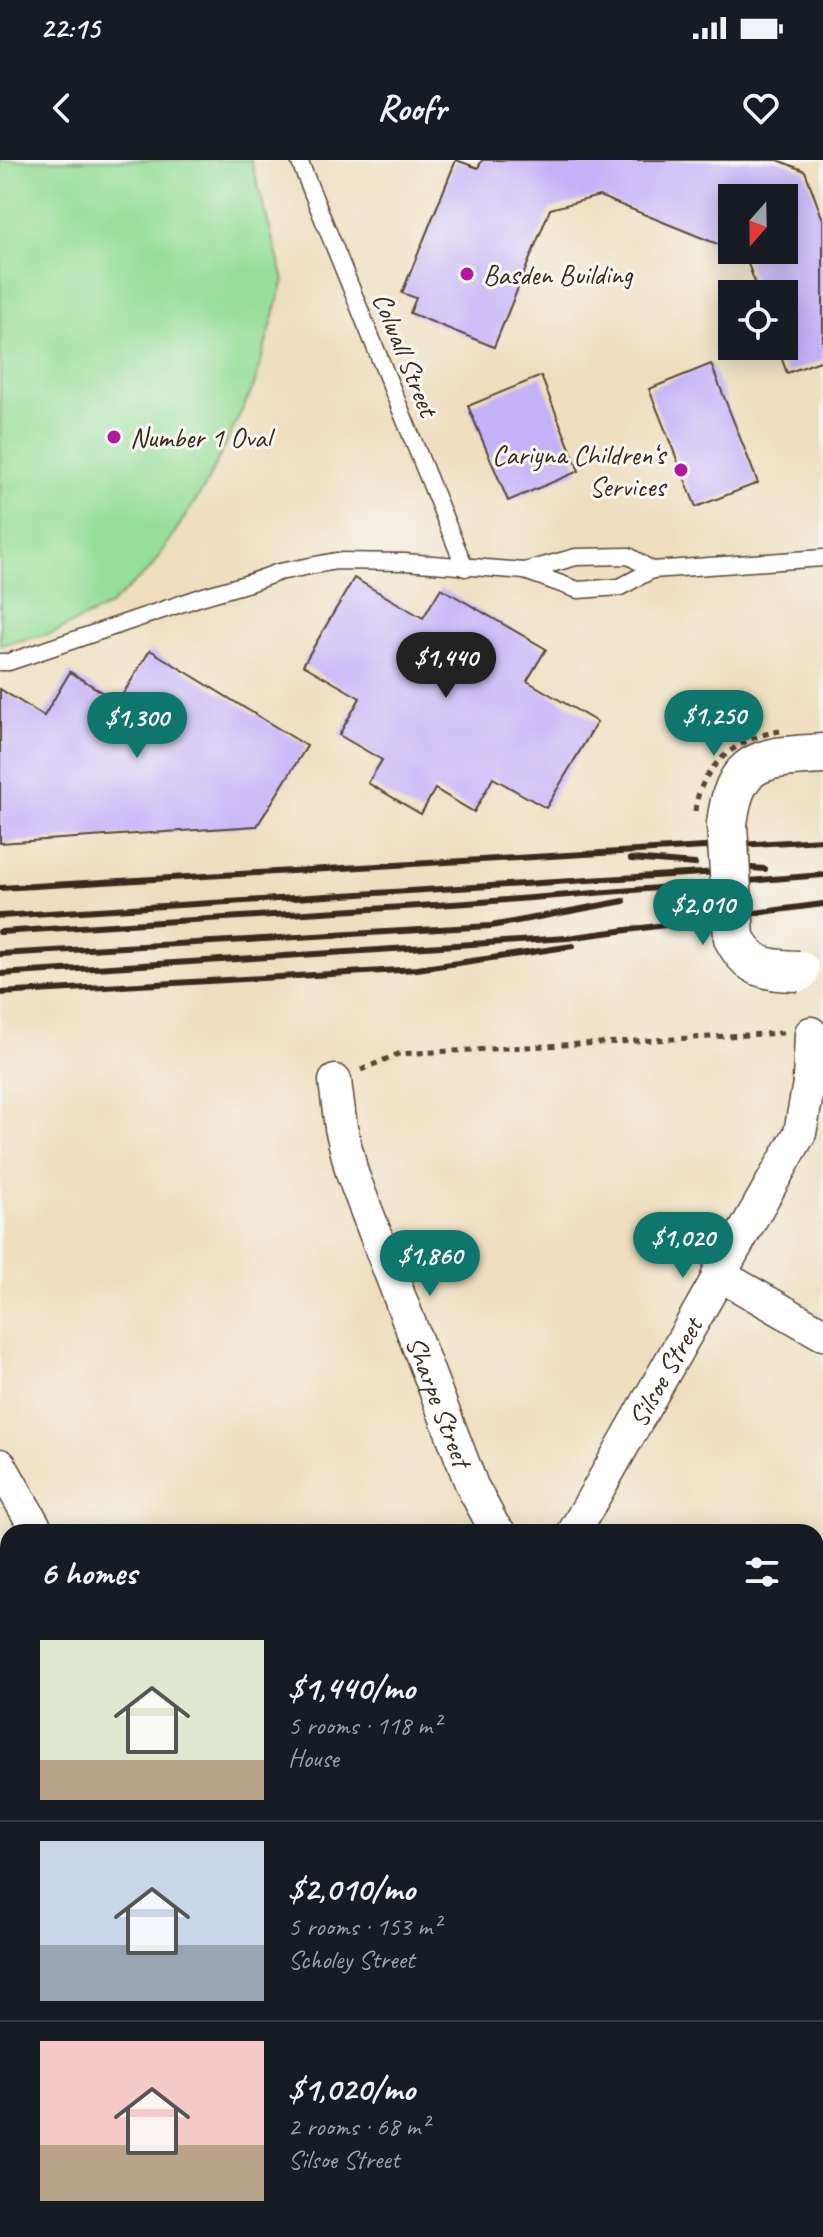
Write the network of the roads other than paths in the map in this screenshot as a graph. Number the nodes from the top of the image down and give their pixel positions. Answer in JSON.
{"nodes":[{"id":1,"x":299,"y":160,"type":"edge"},
{"id":2,"x":823,"y":558,"type":"edge"},
{"id":3,"x":465,"y":568,"type":"junction"},
{"id":4,"x":652,"y":570,"type":"junction"},
{"id":5,"x":525,"y":571,"type":"junction"},
{"id":6,"x":0,"y":662,"type":"edge"},
{"id":7,"x":823,"y":754,"type":"edge"},
{"id":8,"x":811,"y":971,"type":"edge"},
{"id":9,"x":811,"y":1033,"type":"road end"},
{"id":10,"x":335,"y":1081,"type":"road end"},
{"id":11,"x":718,"y":1274,"type":"junction"},
{"id":12,"x":823,"y":1334,"type":"edge"},
{"id":13,"x":0,"y":1465,"type":"edge"},
{"id":14,"x":33,"y":1524,"type":"edge"},
{"id":15,"x":492,"y":1524,"type":"edge"},
{"id":16,"x":578,"y":1524,"type":"edge"}],
"edges":[{"from":1,"to":3,"type":"lane","name":"Colwall Street"},
{"from":2,"to":4,"type":"lane"},
{"from":3,"to":5,"type":"lane"},
{"from":3,"to":6,"type":"lane"},
{"from":4,"to":5,"type":"lane"},
{"from":4,"to":5,"type":"lane"},
{"from":7,"to":8,"type":"street","bridge":true},
{"from":9,"to":11,"type":"street","name":"Silsoe Street"},
{"from":10,"to":15,"type":"street","name":"Sharpe Street"},
{"from":11,"to":12,"type":"street"},
{"from":11,"to":16,"type":"street","name":"Silsoe Street"},
{"from":13,"to":14,"type":"street"}]}
